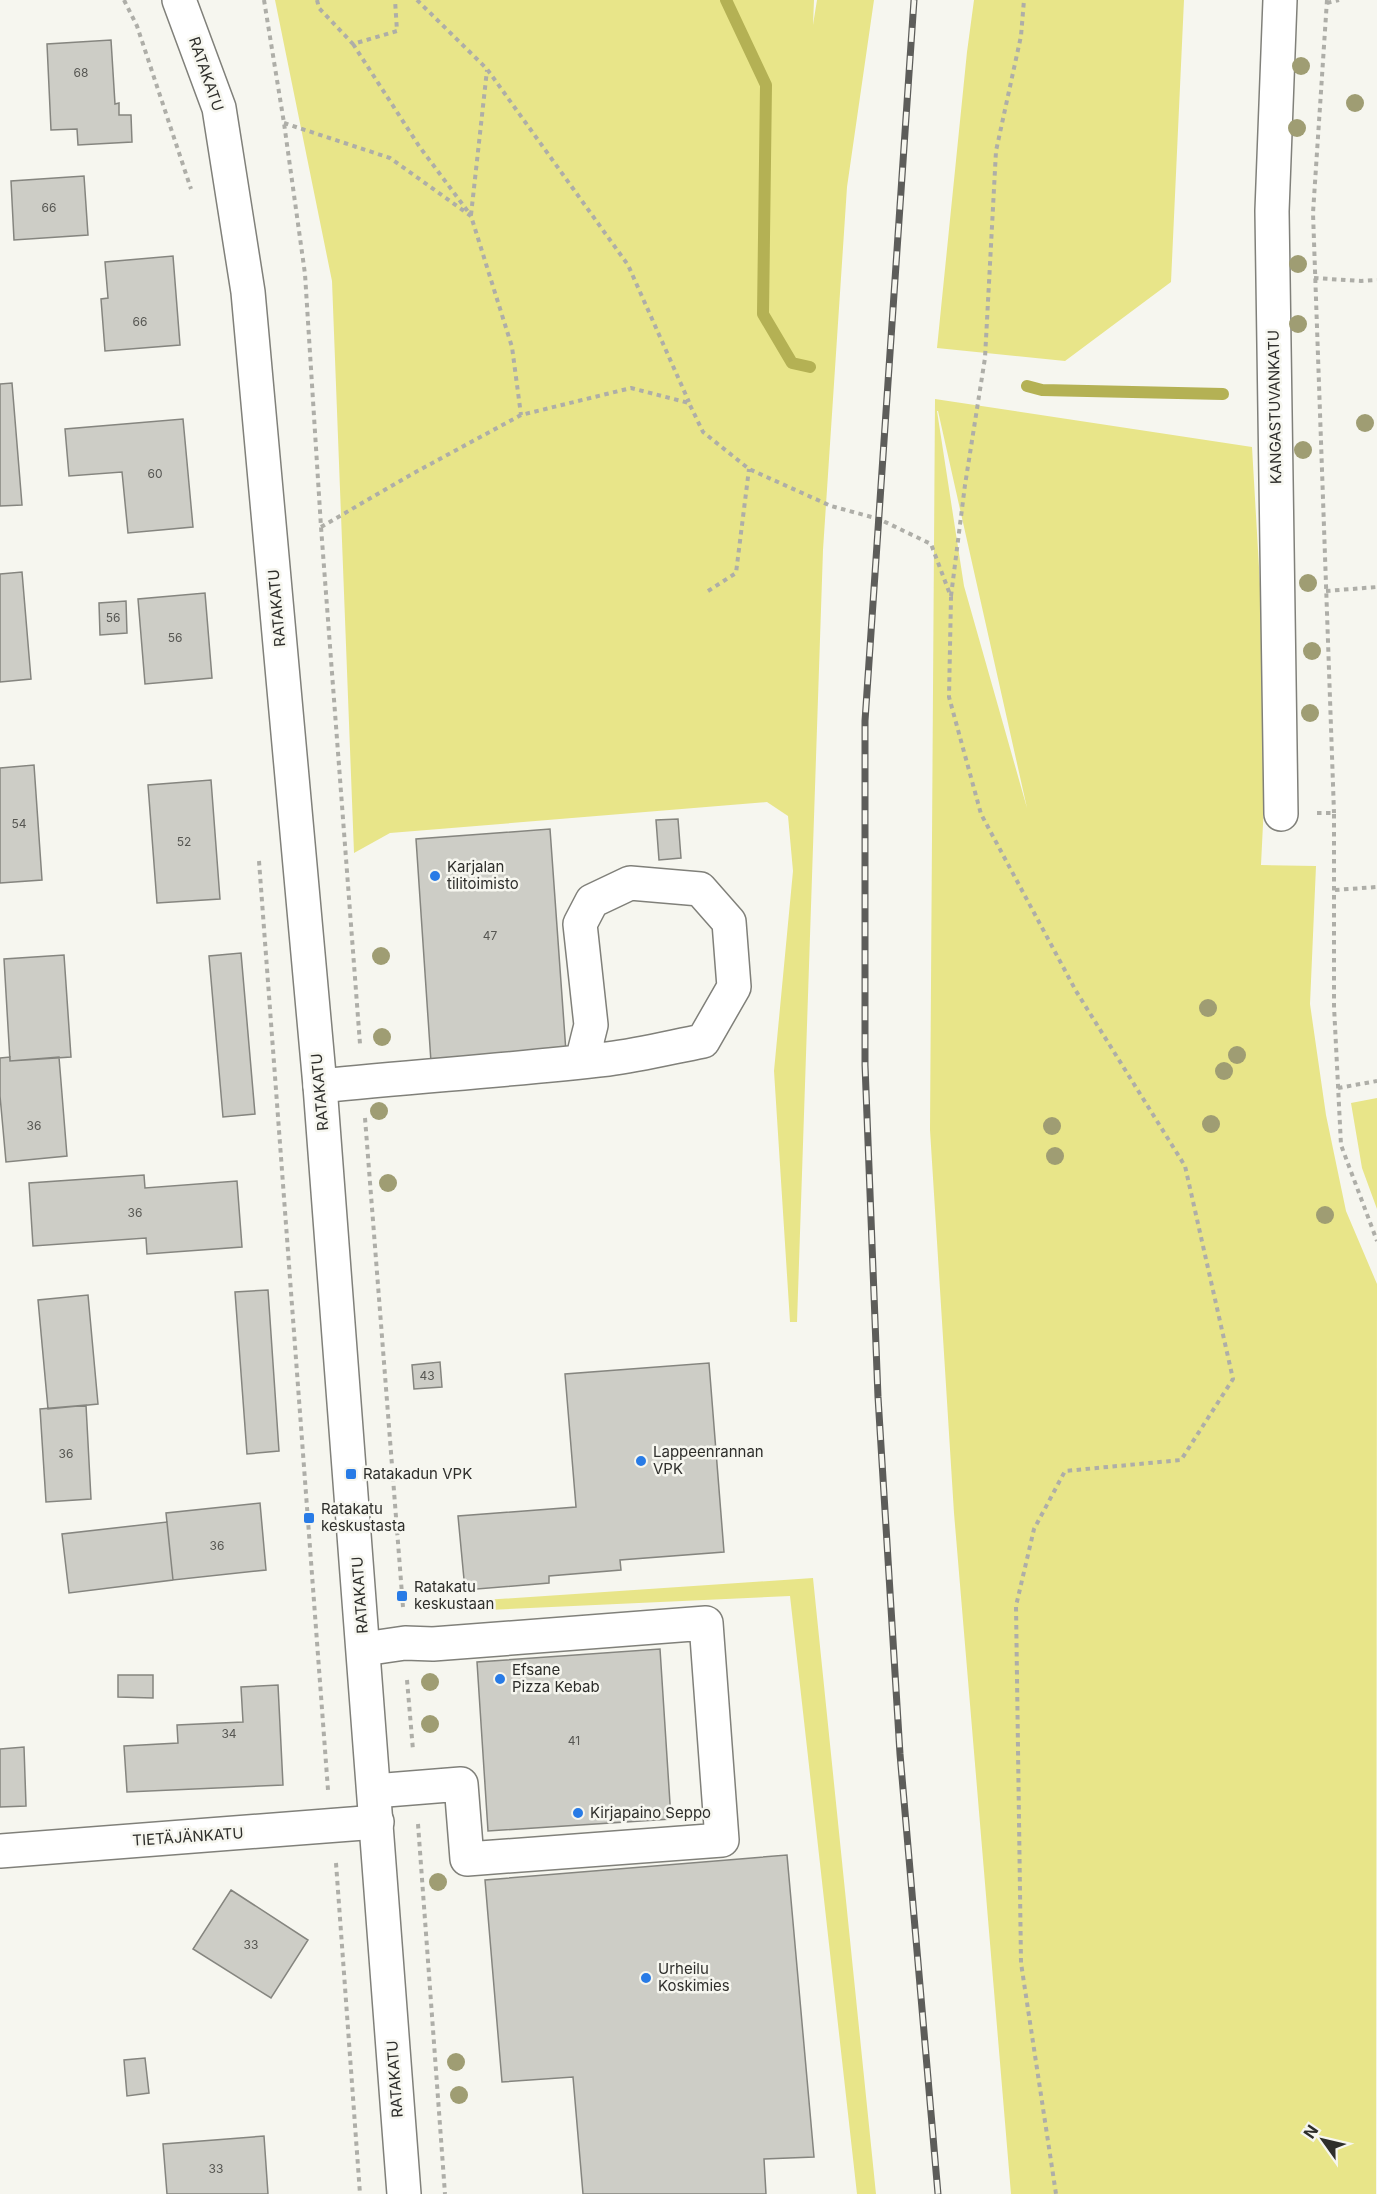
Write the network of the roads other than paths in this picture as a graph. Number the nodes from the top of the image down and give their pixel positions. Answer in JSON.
{"nodes":[{"id":1,"x":179,"y":0,"type":"edge"},
{"id":2,"x":1280,"y":0,"type":"edge"},
{"id":3,"x":1281,"y":814,"type":"road end"},
{"id":4,"x":582,"y":1061,"type":"junction"},
{"id":5,"x":320,"y":1086,"type":"junction"},
{"id":6,"x":364,"y":1649,"type":"junction"},
{"id":7,"x":376,"y":1807,"type":"junction"},
{"id":8,"x":0,"y":1851,"type":"edge"},
{"id":9,"x":404,"y":2194,"type":"edge"}],
"edges":[{"from":1,"to":5,"type":"main road","name":"RATAKATU"},
{"from":2,"to":3,"type":"main road","name":"KANGASTUVANKATU"},
{"from":4,"to":4,"type":"main road"},
{"from":4,"to":5,"type":"main road"},
{"from":5,"to":6,"type":"main road","name":"RATAKATU"},
{"from":6,"to":7,"type":"main road","name":"RATAKATU"},
{"from":6,"to":7,"type":"main road","name":"TIETÄJÄNKATU"},
{"from":7,"to":8,"type":"main road","name":"TIETÄJÄNKATU"},
{"from":7,"to":9,"type":"main road","name":"RATAKATU"}]}
